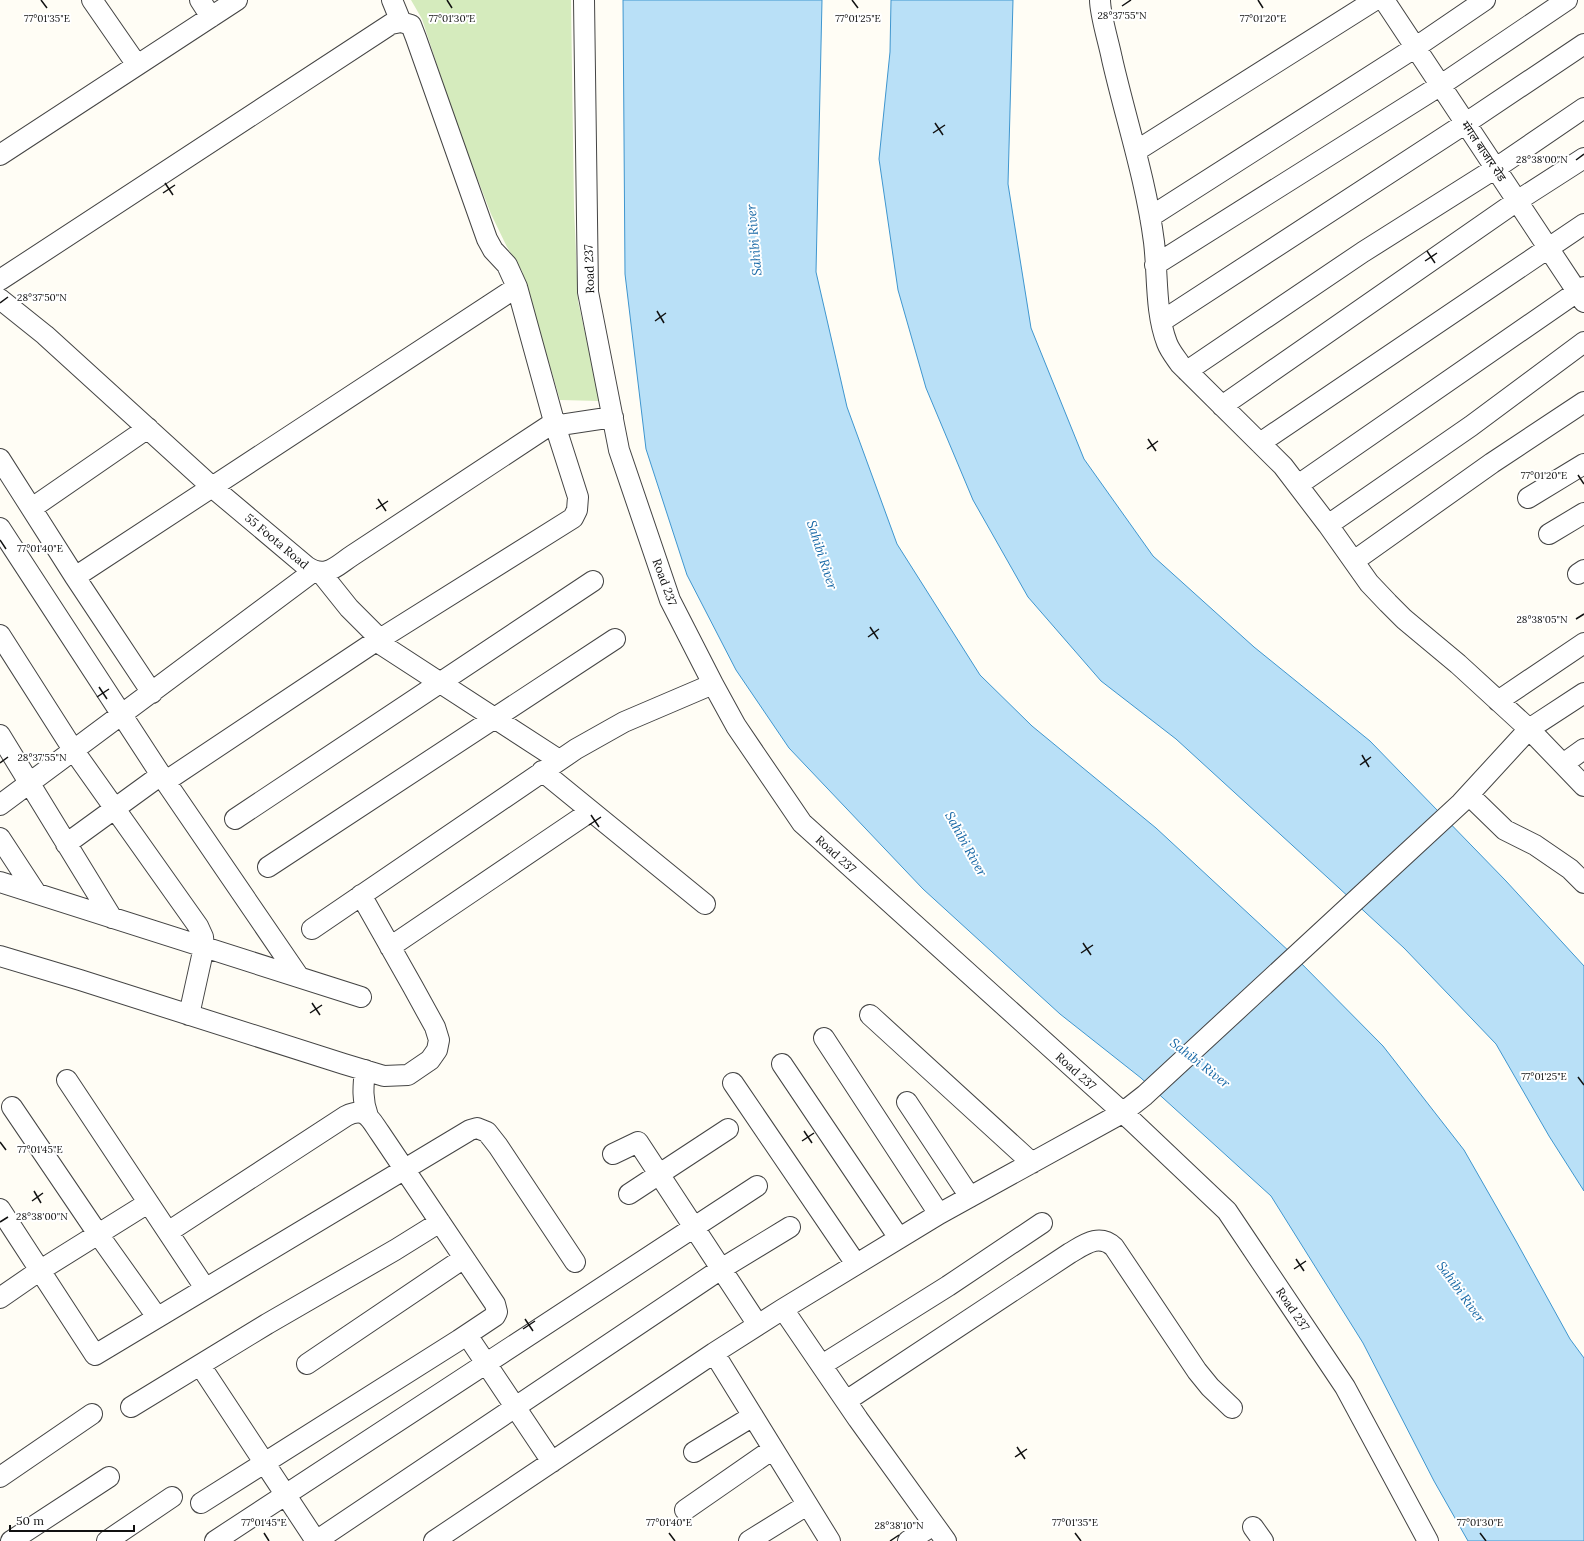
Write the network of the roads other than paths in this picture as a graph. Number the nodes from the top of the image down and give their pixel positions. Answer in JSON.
{"nodes":[{"id":1,"x":92,"y":0,"type":"edge"},
{"id":2,"x":200,"y":0,"type":"edge"},
{"id":3,"x":237,"y":0,"type":"edge"},
{"id":4,"x":392,"y":0,"type":"edge"},
{"id":5,"x":584,"y":0,"type":"edge"},
{"id":6,"x":1375,"y":0,"type":"edge"},
{"id":7,"x":1384,"y":0,"type":"edge"},
{"id":8,"x":1485,"y":0,"type":"edge"},
{"id":9,"x":1567,"y":0,"type":"edge"},
{"id":10,"x":1101,"y":1,"type":"edge"},
{"id":11,"x":211,"y":17,"type":"junction"},
{"id":12,"x":401,"y":22,"type":"junction"},
{"id":13,"x":1584,"y":44,"type":"edge"},
{"id":14,"x":1416,"y":47,"type":"junction"},
{"id":15,"x":137,"y":65,"type":"junction"},
{"id":16,"x":1440,"y":85,"type":"junction"},
{"id":17,"x":1584,"y":108,"type":"edge"},
{"id":18,"x":1466,"y":123,"type":"junction"},
{"id":19,"x":1136,"y":151,"type":"junction"},
{"id":20,"x":0,"y":155,"type":"edge"},
{"id":21,"x":1584,"y":158,"type":"edge"},
{"id":22,"x":1496,"y":168,"type":"junction"},
{"id":23,"x":1518,"y":201,"type":"junction"},
{"id":24,"x":1150,"y":217,"type":"junction"},
{"id":25,"x":1584,"y":224,"type":"edge"},
{"id":26,"x":1548,"y":248,"type":"junction"},
{"id":27,"x":1155,"y":265,"type":"junction"},
{"id":28,"x":0,"y":280,"type":"edge"},
{"id":29,"x":517,"y":286,"type":"junction"},
{"id":30,"x":1582,"y":293,"type":"edge"},
{"id":31,"x":0,"y":299,"type":"edge"},
{"id":32,"x":1162,"y":321,"type":"junction"},
{"id":33,"x":1584,"y":342,"type":"edge"},
{"id":34,"x":1187,"y":371,"type":"junction"},
{"id":35,"x":1584,"y":402,"type":"edge"},
{"id":36,"x":1222,"y":406,"type":"junction"},
{"id":37,"x":613,"y":417,"type":"junction"},
{"id":38,"x":555,"y":425,"type":"junction"},
{"id":39,"x":148,"y":428,"type":"junction"},
{"id":40,"x":1260,"y":443,"type":"junction"},
{"id":41,"x":0,"y":459,"type":"edge"},
{"id":42,"x":1584,"y":464,"type":"edge"},
{"id":43,"x":1298,"y":485,"type":"junction"},
{"id":44,"x":212,"y":487,"type":"junction"},
{"id":45,"x":1528,"y":498,"type":"dead end"},
{"id":46,"x":32,"y":508,"type":"junction"},
{"id":47,"x":1584,"y":513,"type":"edge"},
{"id":48,"x":1328,"y":525,"type":"junction"},
{"id":49,"x":0,"y":528,"type":"edge"},
{"id":50,"x":1549,"y":534,"type":"dead end"},
{"id":51,"x":1354,"y":561,"type":"junction"},
{"id":52,"x":317,"y":572,"type":"junction"},
{"id":53,"x":75,"y":577,"type":"junction"},
{"id":54,"x":593,"y":581,"type":"dead end"},
{"id":55,"x":0,"y":635,"type":"edge"},
{"id":56,"x":615,"y":639,"type":"dead end"},
{"id":57,"x":378,"y":640,"type":"junction"},
{"id":58,"x":1584,"y":642,"type":"edge"},
{"id":59,"x":440,"y":683,"type":"junction"},
{"id":60,"x":713,"y":684,"type":"junction"},
{"id":61,"x":152,"y":693,"type":"junction"},
{"id":62,"x":1584,"y":693,"type":"edge"},
{"id":63,"x":1498,"y":701,"type":"junction"},
{"id":64,"x":122,"y":715,"type":"junction"},
{"id":65,"x":494,"y":718,"type":"junction"},
{"id":66,"x":1529,"y":728,"type":"junction"},
{"id":67,"x":0,"y":736,"type":"edge"},
{"id":68,"x":1584,"y":749,"type":"edge"},
{"id":69,"x":74,"y":750,"type":"junction"},
{"id":70,"x":559,"y":760,"type":"junction"},
{"id":71,"x":1562,"y":764,"type":"junction"},
{"id":72,"x":542,"y":771,"type":"junction"},
{"id":73,"x":164,"y":778,"type":"junction"},
{"id":74,"x":29,"y":784,"type":"junction"},
{"id":75,"x":1584,"y":786,"type":"edge"},
{"id":76,"x":1465,"y":799,"type":"junction"},
{"id":77,"x":0,"y":805,"type":"edge"},
{"id":78,"x":115,"y":808,"type":"junction"},
{"id":79,"x":591,"y":811,"type":"junction"},
{"id":80,"x":235,"y":819,"type":"dead end"},
{"id":81,"x":0,"y":838,"type":"edge"},
{"id":82,"x":66,"y":844,"type":"junction"},
{"id":83,"x":268,"y":867,"type":"dead end"},
{"id":84,"x":0,"y":882,"type":"edge"},
{"id":85,"x":1584,"y":883,"type":"edge"},
{"id":86,"x":36,"y":893,"type":"junction"},
{"id":87,"x":361,"y":895,"type":"junction"},
{"id":88,"x":705,"y":904,"type":"dead end"},
{"id":89,"x":112,"y":918,"type":"junction"},
{"id":90,"x":312,"y":929,"type":"dead end"},
{"id":91,"x":204,"y":947,"type":"junction"},
{"id":92,"x":390,"y":947,"type":"junction"},
{"id":93,"x":0,"y":956,"type":"edge"},
{"id":94,"x":299,"y":977,"type":"junction"},
{"id":95,"x":361,"y":997,"type":"dead end"},
{"id":96,"x":189,"y":1015,"type":"junction"},
{"id":97,"x":870,"y":1015,"type":"dead end"},
{"id":98,"x":824,"y":1038,"type":"dead end"},
{"id":99,"x":782,"y":1064,"type":"dead end"},
{"id":100,"x":365,"y":1070,"type":"junction"},
{"id":101,"x":67,"y":1080,"type":"dead end"},
{"id":102,"x":733,"y":1083,"type":"dead end"},
{"id":103,"x":907,"y":1102,"type":"dead end"},
{"id":104,"x":12,"y":1107,"type":"dead end"},
{"id":105,"x":1122,"y":1113,"type":"junction"},
{"id":106,"x":368,"y":1116,"type":"junction"},
{"id":107,"x":728,"y":1129,"type":"dead end"},
{"id":108,"x":614,"y":1154,"type":"dead end"},
{"id":109,"x":1032,"y":1163,"type":"junction"},
{"id":110,"x":404,"y":1170,"type":"junction"},
{"id":111,"x":660,"y":1174,"type":"junction"},
{"id":112,"x":757,"y":1186,"type":"dead end"},
{"id":113,"x":629,"y":1194,"type":"dead end"},
{"id":114,"x":970,"y":1198,"type":"junction"},
{"id":115,"x":148,"y":1203,"type":"junction"},
{"id":116,"x":0,"y":1209,"type":"edge"},
{"id":117,"x":939,"y":1214,"type":"junction"},
{"id":118,"x":440,"y":1222,"type":"junction"},
{"id":119,"x":1042,"y":1223,"type":"dead end"},
{"id":120,"x":790,"y":1227,"type":"dead end"},
{"id":121,"x":695,"y":1228,"type":"junction"},
{"id":122,"x":168,"y":1232,"type":"junction"},
{"id":123,"x":98,"y":1234,"type":"junction"},
{"id":124,"x":899,"y":1238,"type":"junction"},
{"id":125,"x":464,"y":1258,"type":"junction"},
{"id":126,"x":575,"y":1262,"type":"dead end"},
{"id":127,"x":856,"y":1264,"type":"junction"},
{"id":128,"x":721,"y":1269,"type":"junction"},
{"id":129,"x":40,"y":1271,"type":"junction"},
{"id":130,"x":205,"y":1288,"type":"junction"},
{"id":131,"x":0,"y":1298,"type":"edge"},
{"id":132,"x":783,"y":1310,"type":"junction"},
{"id":133,"x":157,"y":1317,"type":"junction"},
{"id":134,"x":758,"y":1325,"type":"junction"},
{"id":135,"x":467,"y":1335,"type":"junction"},
{"id":136,"x":714,"y":1353,"type":"junction"},
{"id":137,"x":307,"y":1364,"type":"dead end"},
{"id":138,"x":486,"y":1364,"type":"junction"},
{"id":139,"x":200,"y":1365,"type":"junction"},
{"id":140,"x":822,"y":1365,"type":"junction"},
{"id":141,"x":846,"y":1401,"type":"junction"},
{"id":142,"x":131,"y":1407,"type":"dead end"},
{"id":143,"x":515,"y":1407,"type":"junction"},
{"id":144,"x":1232,"y":1408,"type":"dead end"},
{"id":145,"x":92,"y":1414,"type":"dead end"},
{"id":146,"x":753,"y":1416,"type":"junction"},
{"id":147,"x":773,"y":1449,"type":"junction"},
{"id":148,"x":694,"y":1452,"type":"dead end"},
{"id":149,"x":265,"y":1462,"type":"junction"},
{"id":150,"x":552,"y":1462,"type":"junction"},
{"id":151,"x":0,"y":1477,"type":"edge"},
{"id":152,"x":109,"y":1477,"type":"dead end"},
{"id":153,"x":285,"y":1494,"type":"junction"},
{"id":154,"x":172,"y":1497,"type":"dead end"},
{"id":155,"x":200,"y":1503,"type":"dead end"},
{"id":156,"x":808,"y":1505,"type":"junction"},
{"id":157,"x":685,"y":1510,"type":"dead end"},
{"id":158,"x":934,"y":1525,"type":"junction"},
{"id":159,"x":0,"y":1527,"type":"edge"},
{"id":160,"x":1421,"y":1538,"type":"edge"},
{"id":161,"x":11,"y":1541,"type":"edge"},
{"id":162,"x":107,"y":1541,"type":"edge"},
{"id":163,"x":215,"y":1541,"type":"edge"},
{"id":164,"x":316,"y":1541,"type":"edge"},
{"id":165,"x":434,"y":1541,"type":"edge"},
{"id":166,"x":749,"y":1541,"type":"edge"},
{"id":167,"x":830,"y":1541,"type":"edge"},
{"id":168,"x":908,"y":1541,"type":"edge"},
{"id":169,"x":946,"y":1541,"type":"edge"}],
"edges":[{"from":1,"to":15,"type":"street"},
{"from":2,"to":11,"type":"street"},
{"from":3,"to":11,"type":"street"},
{"from":4,"to":12,"type":"street"},
{"from":5,"to":37,"type":"street","name":"Road 237"},
{"from":6,"to":19,"type":"street"},
{"from":7,"to":14,"type":"street","name":"मंगल बाजार रोड"},
{"from":8,"to":14,"type":"street"},
{"from":9,"to":16,"type":"street"},
{"from":10,"to":19,"type":"street"},
{"from":11,"to":15,"type":"street"},
{"from":12,"to":28,"type":"street"},
{"from":12,"to":29,"type":"street"},
{"from":13,"to":18,"type":"street"},
{"from":14,"to":16,"type":"street","name":"मंगल बाजार रोड"},
{"from":14,"to":24,"type":"street"},
{"from":15,"to":20,"type":"street"},
{"from":16,"to":18,"type":"street","name":"मंगल बाजार रोड"},
{"from":16,"to":27,"type":"street"},
{"from":17,"to":22,"type":"street"},
{"from":18,"to":22,"type":"street","name":"मंगल बाजार रोड"},
{"from":18,"to":32,"type":"street"},
{"from":19,"to":24,"type":"street"},
{"from":21,"to":23,"type":"street"},
{"from":22,"to":23,"type":"street","name":"मंगल बाजार रोड"},
{"from":22,"to":34,"type":"street"},
{"from":23,"to":26,"type":"street","name":"मंगल बाजार रोड"},
{"from":23,"to":36,"type":"street"},
{"from":24,"to":27,"type":"street"},
{"from":25,"to":26,"type":"street"},
{"from":26,"to":30,"type":"street","name":"मंगल बाजार रोड"},
{"from":26,"to":40,"type":"street"},
{"from":27,"to":32,"type":"street"},
{"from":29,"to":38,"type":"street"},
{"from":29,"to":44,"type":"street"},
{"from":30,"to":43,"type":"street"},
{"from":31,"to":39,"type":"street","name":"55 Foota Road"},
{"from":32,"to":34,"type":"street"},
{"from":33,"to":48,"type":"street"},
{"from":34,"to":36,"type":"street"},
{"from":35,"to":51,"type":"street"},
{"from":36,"to":40,"type":"street"},
{"from":37,"to":38,"type":"street","name":"55 Foota Road"},
{"from":37,"to":60,"type":"street","name":"Road 237"},
{"from":38,"to":52,"type":"street","name":"55 Foota Road"},
{"from":38,"to":57,"type":"street"},
{"from":39,"to":44,"type":"street","name":"55 Foota Road"},
{"from":39,"to":46,"type":"street"},
{"from":40,"to":43,"type":"street"},
{"from":41,"to":46,"type":"street"},
{"from":42,"to":45,"type":"street"},
{"from":43,"to":48,"type":"street"},
{"from":44,"to":52,"type":"street","name":"55 Foota Road"},
{"from":44,"to":53,"type":"street"},
{"from":46,"to":53,"type":"street"},
{"from":47,"to":50,"type":"street"},
{"from":48,"to":51,"type":"street"},
{"from":49,"to":64,"type":"street"},
{"from":51,"to":63,"type":"street"},
{"from":52,"to":57,"type":"street"},
{"from":52,"to":61,"type":"street"},
{"from":53,"to":61,"type":"street"},
{"from":54,"to":59,"type":"street"},
{"from":55,"to":69,"type":"street"},
{"from":56,"to":65,"type":"street"},
{"from":57,"to":59,"type":"street"},
{"from":57,"to":73,"type":"street"},
{"from":58,"to":63,"type":"street"},
{"from":59,"to":65,"type":"street"},
{"from":59,"to":80,"type":"street"},
{"from":60,"to":70,"type":"street"},
{"from":60,"to":105,"type":"street","name":"Road 237"},
{"from":61,"to":64,"type":"street"},
{"from":62,"to":66,"type":"street"},
{"from":63,"to":66,"type":"street"},
{"from":64,"to":69,"type":"street"},
{"from":64,"to":73,"type":"street"},
{"from":65,"to":70,"type":"street"},
{"from":65,"to":83,"type":"street"},
{"from":66,"to":71,"type":"street"},
{"from":66,"to":76,"type":"street"},
{"from":67,"to":74,"type":"street"},
{"from":68,"to":71,"type":"street"},
{"from":69,"to":74,"type":"street"},
{"from":69,"to":78,"type":"street"},
{"from":70,"to":72,"type":"street"},
{"from":71,"to":75,"type":"street"},
{"from":72,"to":79,"type":"street"},
{"from":72,"to":87,"type":"street"},
{"from":73,"to":78,"type":"street"},
{"from":73,"to":94,"type":"street"},
{"from":74,"to":77,"type":"street"},
{"from":74,"to":82,"type":"street"},
{"from":76,"to":85,"type":"street"},
{"from":76,"to":105,"type":"street"},
{"from":78,"to":82,"type":"street"},
{"from":78,"to":91,"type":"street"},
{"from":79,"to":88,"type":"street"},
{"from":79,"to":92,"type":"street"},
{"from":81,"to":86,"type":"street"},
{"from":82,"to":89,"type":"street"},
{"from":84,"to":86,"type":"street"},
{"from":86,"to":89,"type":"street"},
{"from":87,"to":90,"type":"street"},
{"from":87,"to":92,"type":"street"},
{"from":89,"to":91,"type":"street"},
{"from":91,"to":94,"type":"street"},
{"from":91,"to":96,"type":"street"},
{"from":92,"to":100,"type":"street"},
{"from":93,"to":96,"type":"street"},
{"from":94,"to":95,"type":"street"},
{"from":96,"to":100,"type":"street"},
{"from":97,"to":109,"type":"street"},
{"from":98,"to":117,"type":"street"},
{"from":99,"to":124,"type":"street"},
{"from":100,"to":106,"type":"street"},
{"from":101,"to":115,"type":"street"},
{"from":102,"to":127,"type":"street"},
{"from":103,"to":114,"type":"street"},
{"from":104,"to":123,"type":"street"},
{"from":105,"to":109,"type":"street"},
{"from":105,"to":160,"type":"street","name":"Road 237"},
{"from":106,"to":110,"type":"street"},
{"from":106,"to":122,"type":"street"},
{"from":107,"to":111,"type":"street"},
{"from":108,"to":111,"type":"street"},
{"from":109,"to":114,"type":"street"},
{"from":110,"to":118,"type":"street"},
{"from":110,"to":126,"type":"street"},
{"from":110,"to":130,"type":"street"},
{"from":111,"to":113,"type":"street"},
{"from":111,"to":121,"type":"street"},
{"from":112,"to":121,"type":"street"},
{"from":114,"to":117,"type":"street"},
{"from":115,"to":122,"type":"street"},
{"from":115,"to":123,"type":"street"},
{"from":116,"to":129,"type":"street"},
{"from":117,"to":124,"type":"street"},
{"from":118,"to":125,"type":"street"},
{"from":118,"to":139,"type":"street"},
{"from":119,"to":140,"type":"street"},
{"from":120,"to":128,"type":"street"},
{"from":121,"to":128,"type":"street"},
{"from":121,"to":138,"type":"street"},
{"from":122,"to":130,"type":"street"},
{"from":123,"to":129,"type":"street"},
{"from":123,"to":133,"type":"street"},
{"from":124,"to":127,"type":"street"},
{"from":125,"to":135,"type":"street"},
{"from":125,"to":137,"type":"street"},
{"from":127,"to":132,"type":"street"},
{"from":128,"to":134,"type":"street"},
{"from":128,"to":143,"type":"street"},
{"from":129,"to":131,"type":"street"},
{"from":129,"to":133,"type":"street"},
{"from":130,"to":133,"type":"street"},
{"from":132,"to":134,"type":"street"},
{"from":132,"to":140,"type":"street"},
{"from":134,"to":136,"type":"street"},
{"from":135,"to":138,"type":"street"},
{"from":135,"to":149,"type":"street"},
{"from":136,"to":146,"type":"street"},
{"from":136,"to":150,"type":"street"},
{"from":138,"to":143,"type":"street"},
{"from":138,"to":153,"type":"street"},
{"from":139,"to":142,"type":"street"},
{"from":139,"to":149,"type":"street"},
{"from":140,"to":141,"type":"street"},
{"from":141,"to":144,"type":"street"},
{"from":141,"to":158,"type":"street"},
{"from":143,"to":150,"type":"street"},
{"from":143,"to":164,"type":"street"},
{"from":145,"to":151,"type":"street"},
{"from":146,"to":147,"type":"street"},
{"from":146,"to":148,"type":"street"},
{"from":147,"to":156,"type":"street"},
{"from":147,"to":157,"type":"street"},
{"from":149,"to":153,"type":"street"},
{"from":149,"to":155,"type":"street"},
{"from":150,"to":165,"type":"street"},
{"from":152,"to":161,"type":"street"},
{"from":153,"to":163,"type":"street"},
{"from":153,"to":164,"type":"street"},
{"from":154,"to":162,"type":"street"},
{"from":156,"to":166,"type":"street"},
{"from":156,"to":167,"type":"street"},
{"from":158,"to":168,"type":"street"},
{"from":158,"to":169,"type":"street"},
{"from":159,"to":161,"type":"street"}]}
